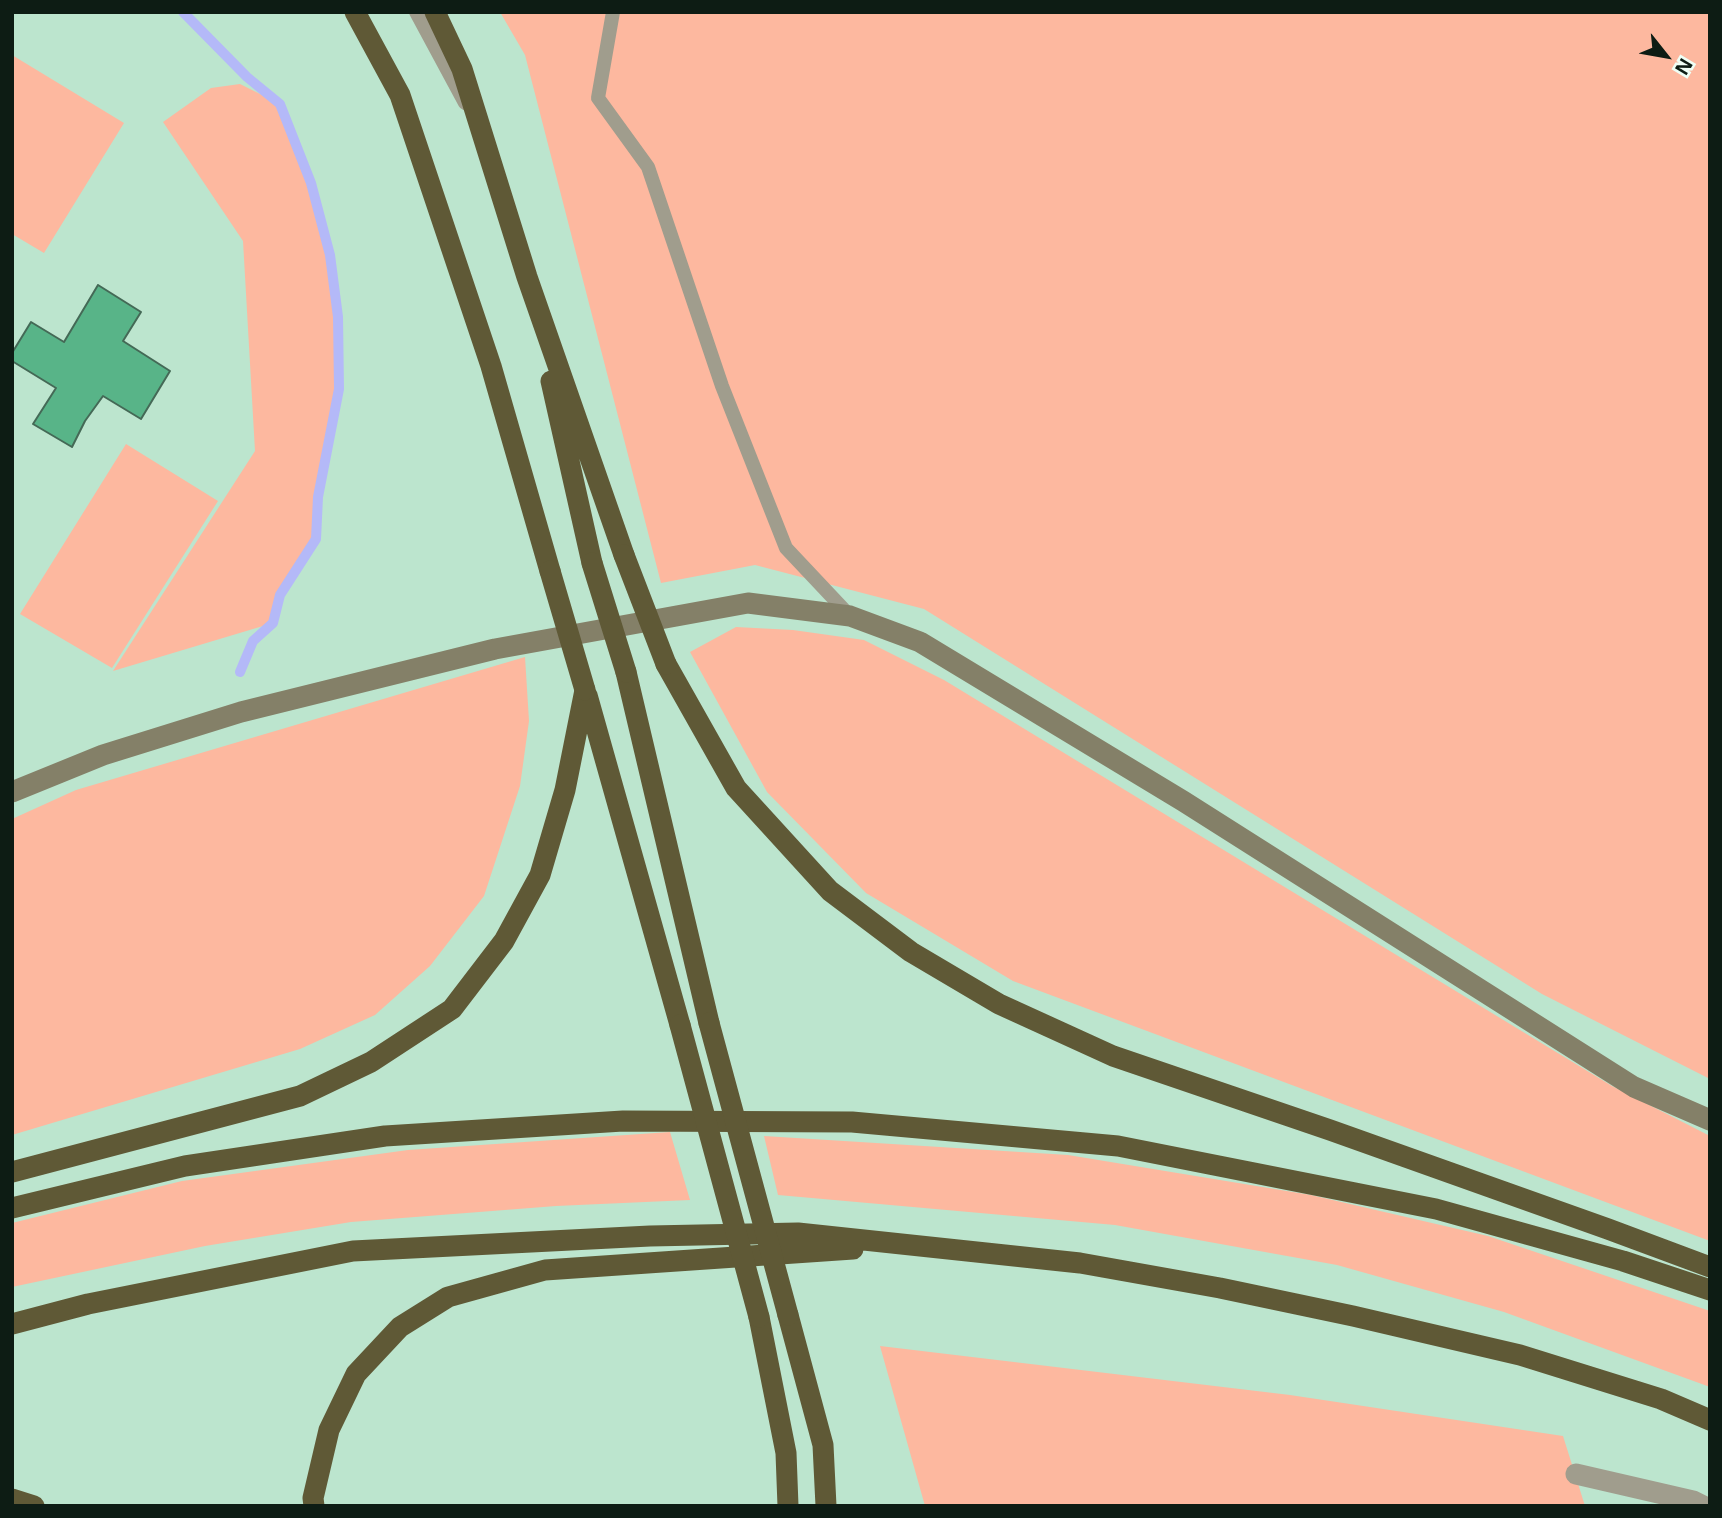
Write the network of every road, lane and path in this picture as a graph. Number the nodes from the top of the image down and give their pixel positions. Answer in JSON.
{"nodes":[{"id":1,"x":355,"y":12,"type":"edge"},
{"id":2,"x":416,"y":12,"type":"edge"},
{"id":3,"x":435,"y":12,"type":"edge"},
{"id":4,"x":613,"y":12,"type":"edge"},
{"id":5,"x":484,"y":138,"type":"junction"},
{"id":6,"x":527,"y":277,"type":"junction"},
{"id":7,"x":850,"y":616,"type":"junction"},
{"id":8,"x":585,"y":690,"type":"junction"},
{"id":9,"x":12,"y":792,"type":"edge"},
{"id":10,"x":1710,"y":1120,"type":"edge"},
{"id":11,"x":12,"y":1172,"type":"edge"},
{"id":12,"x":12,"y":1208,"type":"edge"},
{"id":13,"x":901,"y":1246,"type":"junction"},
{"id":14,"x":1710,"y":1267,"type":"edge"},
{"id":15,"x":1710,"y":1290,"type":"edge"},
{"id":16,"x":12,"y":1325,"type":"edge"},
{"id":17,"x":1710,"y":1420,"type":"edge"},
{"id":18,"x":1576,"y":1474,"type":"dead end"},
{"id":19,"x":12,"y":1499,"type":"edge"},
{"id":20,"x":34,"y":1506,"type":"edge"},
{"id":21,"x":314,"y":1506,"type":"edge"},
{"id":22,"x":788,"y":1506,"type":"edge"},
{"id":23,"x":826,"y":1506,"type":"edge"},
{"id":24,"x":1703,"y":1506,"type":"edge"}],
"edges":[{"from":1,"to":8,"type":"highway","bridge":true},
{"from":2,"to":5,"type":"lane"},
{"from":3,"to":5,"type":"highway"},
{"from":4,"to":7,"type":"lane"},
{"from":5,"to":6,"type":"highway"},
{"from":6,"to":14,"type":"highway","bridge":true},
{"from":6,"to":23,"type":"highway","bridge":true},
{"from":7,"to":9,"type":"main road"},
{"from":7,"to":10,"type":"main road"},
{"from":8,"to":11,"type":"highway"},
{"from":8,"to":22,"type":"highway","bridge":true},
{"from":12,"to":15,"type":"highway"},
{"from":13,"to":16,"type":"highway"},
{"from":13,"to":17,"type":"highway"},
{"from":13,"to":21,"type":"highway"},
{"from":18,"to":24,"type":"street"},
{"from":19,"to":20,"type":"highway"}]}
